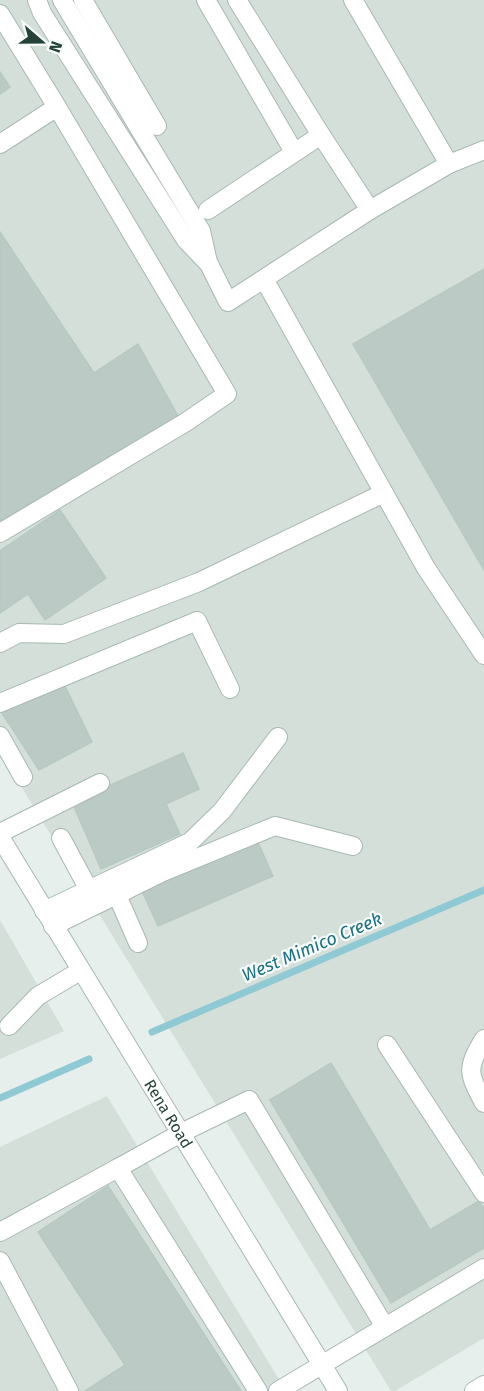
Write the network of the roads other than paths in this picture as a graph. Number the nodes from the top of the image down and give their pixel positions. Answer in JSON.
{"nodes":[{"id":1,"x":37,"y":0,"type":"edge"},
{"id":2,"x":62,"y":0,"type":"edge"},
{"id":3,"x":83,"y":0,"type":"edge"},
{"id":4,"x":206,"y":0,"type":"edge"},
{"id":5,"x":237,"y":0,"type":"edge"},
{"id":6,"x":353,"y":0,"type":"edge"},
{"id":7,"x":0,"y":14,"type":"edge"},
{"id":8,"x":57,"y":107,"type":"junction"},
{"id":9,"x":157,"y":126,"type":"dead end"},
{"id":10,"x":321,"y":135,"type":"junction"},
{"id":11,"x":0,"y":144,"type":"edge"},
{"id":12,"x":484,"y":150,"type":"edge"},
{"id":13,"x":294,"y":152,"type":"junction"},
{"id":14,"x":449,"y":164,"type":"junction"},
{"id":15,"x":208,"y":210,"type":"dead end"},
{"id":16,"x":370,"y":210,"type":"junction"},
{"id":17,"x":209,"y":264,"type":"junction"},
{"id":18,"x":264,"y":279,"type":"junction"},
{"id":19,"x":384,"y":493,"type":"junction"},
{"id":20,"x":0,"y":533,"type":"edge"},
{"id":21,"x":0,"y":643,"type":"edge"},
{"id":22,"x":484,"y":655,"type":"edge"},
{"id":23,"x":230,"y":689,"type":"dead end"},
{"id":24,"x":0,"y":703,"type":"edge"},
{"id":25,"x":0,"y":736,"type":"edge"},
{"id":26,"x":278,"y":737,"type":"dead end"},
{"id":27,"x":23,"y":777,"type":"dead end"},
{"id":28,"x":100,"y":783,"type":"dead end"},
{"id":29,"x":0,"y":835,"type":"edge"},
{"id":30,"x":61,"y":838,"type":"dead end"},
{"id":31,"x":353,"y":846,"type":"dead end"},
{"id":32,"x":89,"y":890,"type":"junction"},
{"id":33,"x":117,"y":895,"type":"junction"},
{"id":34,"x":48,"y":918,"type":"junction"},
{"id":35,"x":138,"y":943,"type":"dead end"},
{"id":36,"x":80,"y":971,"type":"junction"},
{"id":37,"x":3,"y":1022,"type":"edge"},
{"id":38,"x":484,"y":1040,"type":"edge"},
{"id":39,"x":387,"y":1045,"type":"dead end"},
{"id":40,"x":484,"y":1102,"type":"edge"},
{"id":41,"x":181,"y":1133,"type":"junction"},
{"id":42,"x":118,"y":1168,"type":"junction"},
{"id":43,"x":484,"y":1192,"type":"edge"},
{"id":44,"x":0,"y":1232,"type":"edge"},
{"id":45,"x":0,"y":1261,"type":"edge"},
{"id":46,"x":484,"y":1268,"type":"edge"},
{"id":47,"x":385,"y":1327,"type":"junction"},
{"id":48,"x":322,"y":1364,"type":"junction"},
{"id":49,"x":484,"y":1385,"type":"edge"},
{"id":50,"x":69,"y":1391,"type":"edge"},
{"id":51,"x":258,"y":1391,"type":"edge"},
{"id":52,"x":278,"y":1391,"type":"edge"},
{"id":53,"x":338,"y":1391,"type":"edge"},
{"id":54,"x":474,"y":1391,"type":"edge"}],
"edges":[{"from":1,"to":17,"type":"street"},
{"from":2,"to":17,"type":"street"},
{"from":3,"to":9,"type":"street"},
{"from":4,"to":13,"type":"street"},
{"from":5,"to":10,"type":"street"},
{"from":6,"to":14,"type":"street"},
{"from":7,"to":8,"type":"street"},
{"from":8,"to":11,"type":"street"},
{"from":8,"to":20,"type":"street"},
{"from":10,"to":13,"type":"street"},
{"from":10,"to":16,"type":"street"},
{"from":12,"to":14,"type":"street"},
{"from":13,"to":15,"type":"street"},
{"from":14,"to":16,"type":"street"},
{"from":16,"to":18,"type":"street"},
{"from":17,"to":18,"type":"street"},
{"from":18,"to":19,"type":"street"},
{"from":19,"to":21,"type":"street"},
{"from":19,"to":22,"type":"street"},
{"from":23,"to":24,"type":"street"},
{"from":25,"to":27,"type":"street"},
{"from":26,"to":32,"type":"street"},
{"from":28,"to":29,"type":"street"},
{"from":29,"to":34,"type":"street","name":"Rena Road"},
{"from":30,"to":32,"type":"street"},
{"from":31,"to":33,"type":"street"},
{"from":32,"to":34,"type":"street"},
{"from":33,"to":34,"type":"street"},
{"from":33,"to":35,"type":"street"},
{"from":34,"to":36,"type":"street","name":"Rena Road"},
{"from":36,"to":37,"type":"street"},
{"from":36,"to":41,"type":"street","name":"Rena Road"},
{"from":38,"to":40,"type":"street"},
{"from":39,"to":43,"type":"street"},
{"from":41,"to":42,"type":"street"},
{"from":41,"to":47,"type":"street"},
{"from":41,"to":48,"type":"street","name":"Rena Road"},
{"from":42,"to":44,"type":"street"},
{"from":42,"to":51,"type":"street"},
{"from":45,"to":50,"type":"street"},
{"from":46,"to":47,"type":"street"},
{"from":47,"to":48,"type":"street"},
{"from":48,"to":52,"type":"street"},
{"from":48,"to":53,"type":"street","name":"Rena Road"},
{"from":49,"to":54,"type":"street"}]}
